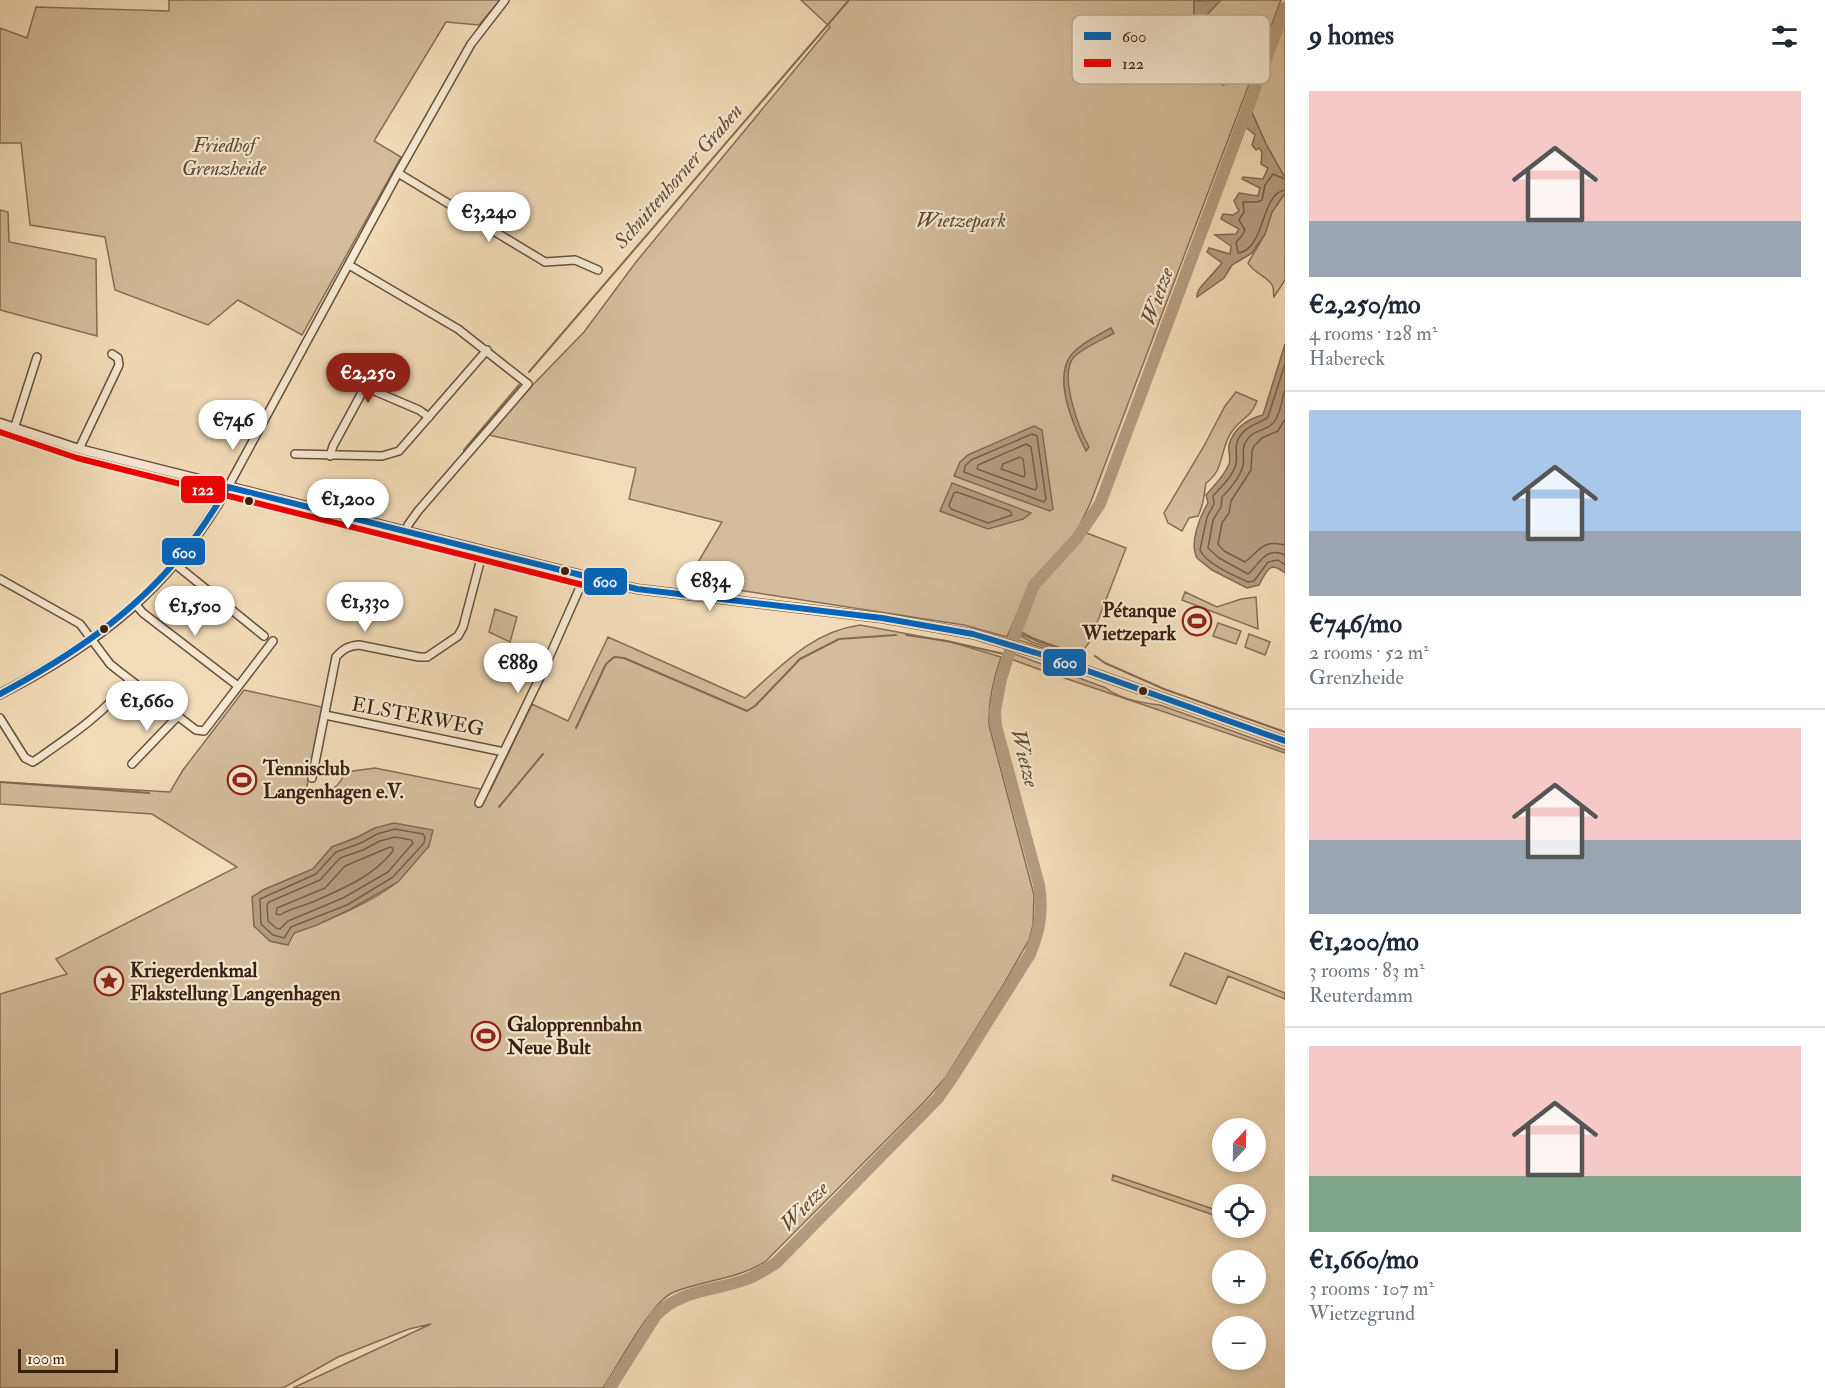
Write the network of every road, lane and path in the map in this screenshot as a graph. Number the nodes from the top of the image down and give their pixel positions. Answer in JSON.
{"nodes":[{"id":1,"x":505,"y":0,"type":"edge"},
{"id":2,"x":398,"y":173,"type":"junction"},
{"id":3,"x":349,"y":265,"type":"junction"},
{"id":4,"x":598,"y":270,"type":"dead end"},
{"id":5,"x":487,"y":350,"type":"junction"},
{"id":6,"x":112,"y":354,"type":"dead end"},
{"id":7,"x":37,"y":357,"type":"dead end"},
{"id":8,"x":429,"y":417,"type":"junction"},
{"id":9,"x":0,"y":423,"type":"edge"},
{"id":10,"x":14,"y":429,"type":"junction"},
{"id":11,"x":79,"y":448,"type":"junction"},
{"id":12,"x":295,"y":454,"type":"dead end"},
{"id":13,"x":330,"y":456,"type":"junction"},
{"id":14,"x":228,"y":487,"type":"junction"},
{"id":15,"x":406,"y":531,"type":"junction"},
{"id":16,"x":483,"y":551,"type":"junction"},
{"id":17,"x":175,"y":564,"type":"junction"},
{"id":18,"x":585,"y":576,"type":"junction"},
{"id":19,"x":0,"y":579,"type":"edge"},
{"id":20,"x":136,"y":605,"type":"junction"},
{"id":21,"x":264,"y":636,"type":"dead end"},
{"id":22,"x":93,"y":640,"type":"junction"},
{"id":23,"x":273,"y":641,"type":"dead end"},
{"id":24,"x":130,"y":680,"type":"junction"},
{"id":25,"x":238,"y":686,"type":"junction"},
{"id":26,"x":0,"y":694,"type":"edge"},
{"id":27,"x":325,"y":714,"type":"junction"},
{"id":28,"x":178,"y":716,"type":"junction"},
{"id":29,"x":0,"y":718,"type":"edge"},
{"id":30,"x":1285,"y":741,"type":"edge"},
{"id":31,"x":504,"y":752,"type":"junction"},
{"id":32,"x":132,"y":764,"type":"dead end"},
{"id":33,"x":312,"y":778,"type":"dead end"},
{"id":34,"x":479,"y":803,"type":"dead end"}],
"edges":[{"from":1,"to":2,"type":"street"},
{"from":2,"to":3,"type":"street"},
{"from":2,"to":4,"type":"street"},
{"from":3,"to":5,"type":"street"},
{"from":3,"to":14,"type":"street"},
{"from":5,"to":8,"type":"street"},
{"from":5,"to":15,"type":"street"},
{"from":6,"to":11,"type":"street"},
{"from":7,"to":10,"type":"street"},
{"from":8,"to":13,"type":"street"},
{"from":8,"to":13,"type":"street"},
{"from":9,"to":10,"type":"street"},
{"from":10,"to":11,"type":"street"},
{"from":11,"to":14,"type":"street"},
{"from":12,"to":13,"type":"street"},
{"from":14,"to":15,"type":"street"},
{"from":14,"to":17,"type":"street"},
{"from":15,"to":16,"type":"street"},
{"from":16,"to":18,"type":"street"},
{"from":16,"to":27,"type":"street"},
{"from":17,"to":20,"type":"street"},
{"from":17,"to":21,"type":"street"},
{"from":18,"to":30,"type":"street"},
{"from":18,"to":31,"type":"street"},
{"from":19,"to":22,"type":"street"},
{"from":20,"to":22,"type":"street"},
{"from":20,"to":25,"type":"street"},
{"from":22,"to":24,"type":"street"},
{"from":22,"to":26,"type":"street"},
{"from":23,"to":25,"type":"street"},
{"from":24,"to":28,"type":"street"},
{"from":24,"to":29,"type":"street"},
{"from":25,"to":28,"type":"street"},
{"from":27,"to":31,"type":"street","name":"ELSTERWEG"},
{"from":27,"to":33,"type":"street"},
{"from":28,"to":32,"type":"street"},
{"from":31,"to":34,"type":"street"}]}
